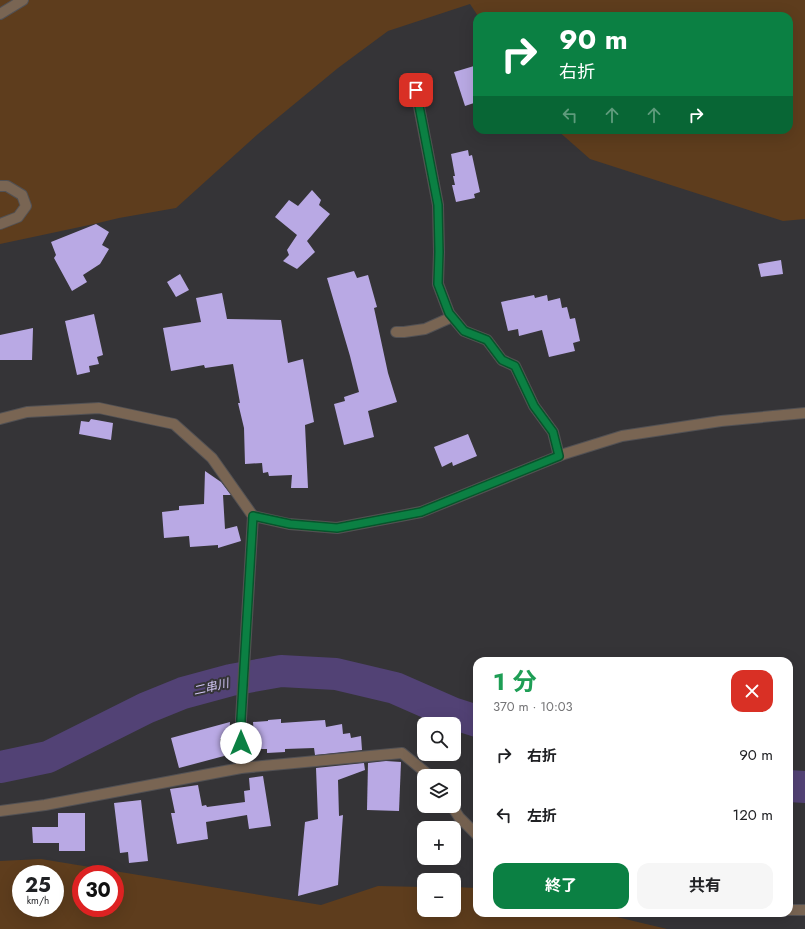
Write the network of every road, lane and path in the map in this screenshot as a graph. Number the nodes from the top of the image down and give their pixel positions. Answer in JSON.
{"nodes":[{"id":1,"x":23,"y":0,"type":"edge"},
{"id":2,"x":0,"y":14,"type":"edge"},
{"id":3,"x":416,"y":90,"type":"dead end"},
{"id":4,"x":0,"y":186,"type":"edge"},
{"id":5,"x":0,"y":224,"type":"edge"},
{"id":6,"x":452,"y":317,"type":"junction"},
{"id":7,"x":396,"y":332,"type":"dead end"},
{"id":8,"x":805,"y":413,"type":"edge"},
{"id":9,"x":0,"y":419,"type":"edge"},
{"id":10,"x":559,"y":456,"type":"junction"},
{"id":11,"x":253,"y":516,"type":"junction"},
{"id":12,"x":241,"y":768,"type":"junction"},
{"id":13,"x":421,"y":769,"type":"edge"},
{"id":14,"x":0,"y":811,"type":"edge"},
{"id":15,"x":456,"y":813,"type":"edge"},
{"id":16,"x":473,"y":831,"type":"edge"},
{"id":17,"x":793,"y":910,"type":"edge"},
{"id":18,"x":805,"y":910,"type":"edge"}],
"edges":[{"from":1,"to":2,"type":"street"},
{"from":3,"to":6,"type":"street"},
{"from":4,"to":5,"type":"street"},
{"from":6,"to":7,"type":"street"},
{"from":6,"to":10,"type":"street"},
{"from":8,"to":10,"type":"street"},
{"from":9,"to":11,"type":"street"},
{"from":10,"to":11,"type":"street"},
{"from":11,"to":12,"type":"street"},
{"from":12,"to":13,"type":"street"},
{"from":12,"to":14,"type":"street"},
{"from":15,"to":16,"type":"street"},
{"from":17,"to":18,"type":"street"}]}
